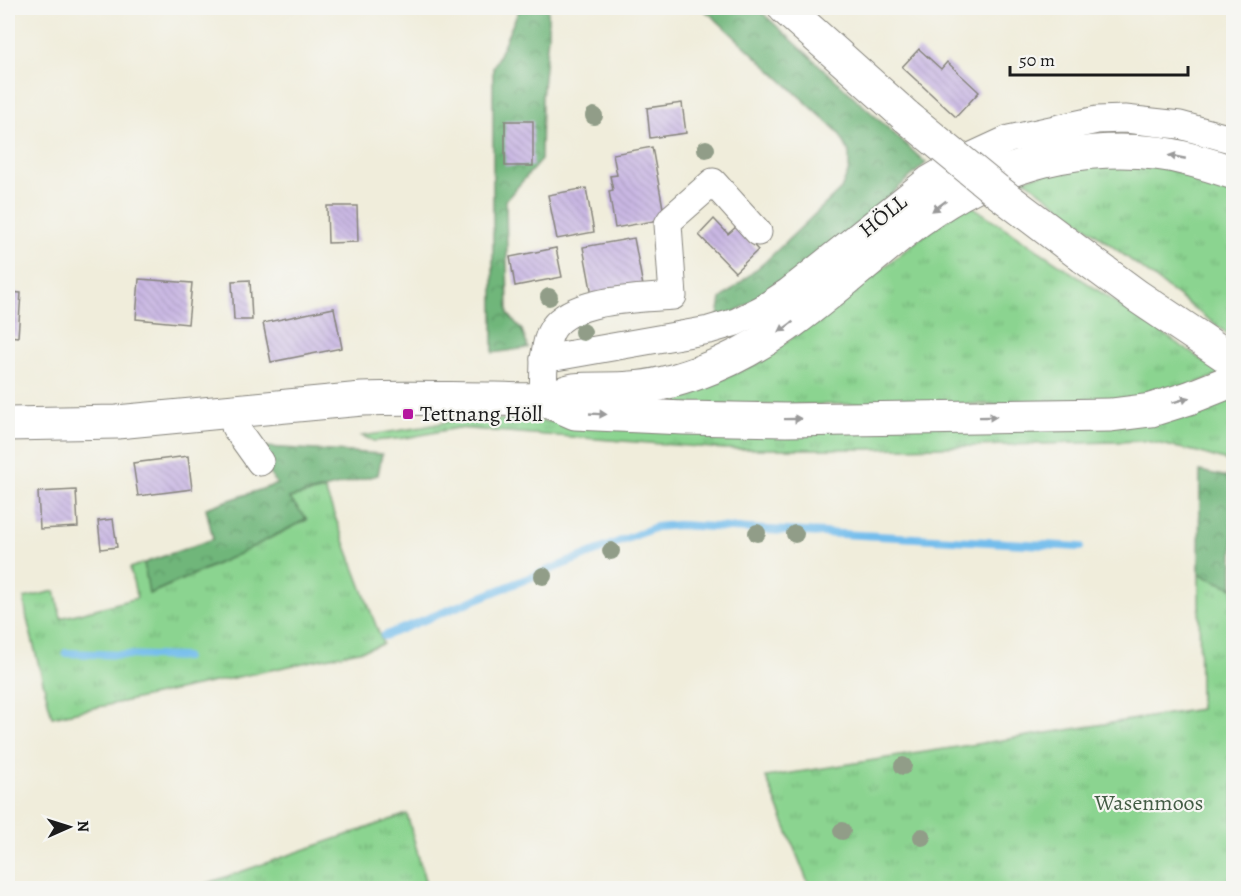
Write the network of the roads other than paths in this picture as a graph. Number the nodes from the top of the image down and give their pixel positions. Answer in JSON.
{"nodes":[{"id":1,"x":785,"y":8,"type":"edge"},
{"id":2,"x":1233,"y":140,"type":"edge"},
{"id":3,"x":1233,"y":173,"type":"edge"},
{"id":4,"x":758,"y":232,"type":"dead end"},
{"id":5,"x":544,"y":359,"type":"junction"},
{"id":6,"x":1233,"y":361,"type":"edge"},
{"id":7,"x":1233,"y":380,"type":"edge"},
{"id":8,"x":543,"y":399,"type":"junction"},
{"id":9,"x":234,"y":412,"type":"junction"},
{"id":10,"x":8,"y":424,"type":"edge"},
{"id":11,"x":260,"y":462,"type":"dead end"}],
"edges":[{"from":1,"to":6,"type":"main road","bridge":true},
{"from":2,"to":5,"type":"lane","name":"HÖLL"},
{"from":3,"to":8,"type":"main road","one_way":true},
{"from":4,"to":5,"type":"lane"},
{"from":5,"to":8,"type":"lane"},
{"from":8,"to":7,"type":"main road","one_way":true},
{"from":8,"to":9,"type":"main road"},
{"from":9,"to":10,"type":"main road"},
{"from":9,"to":11,"type":"lane"}]}
